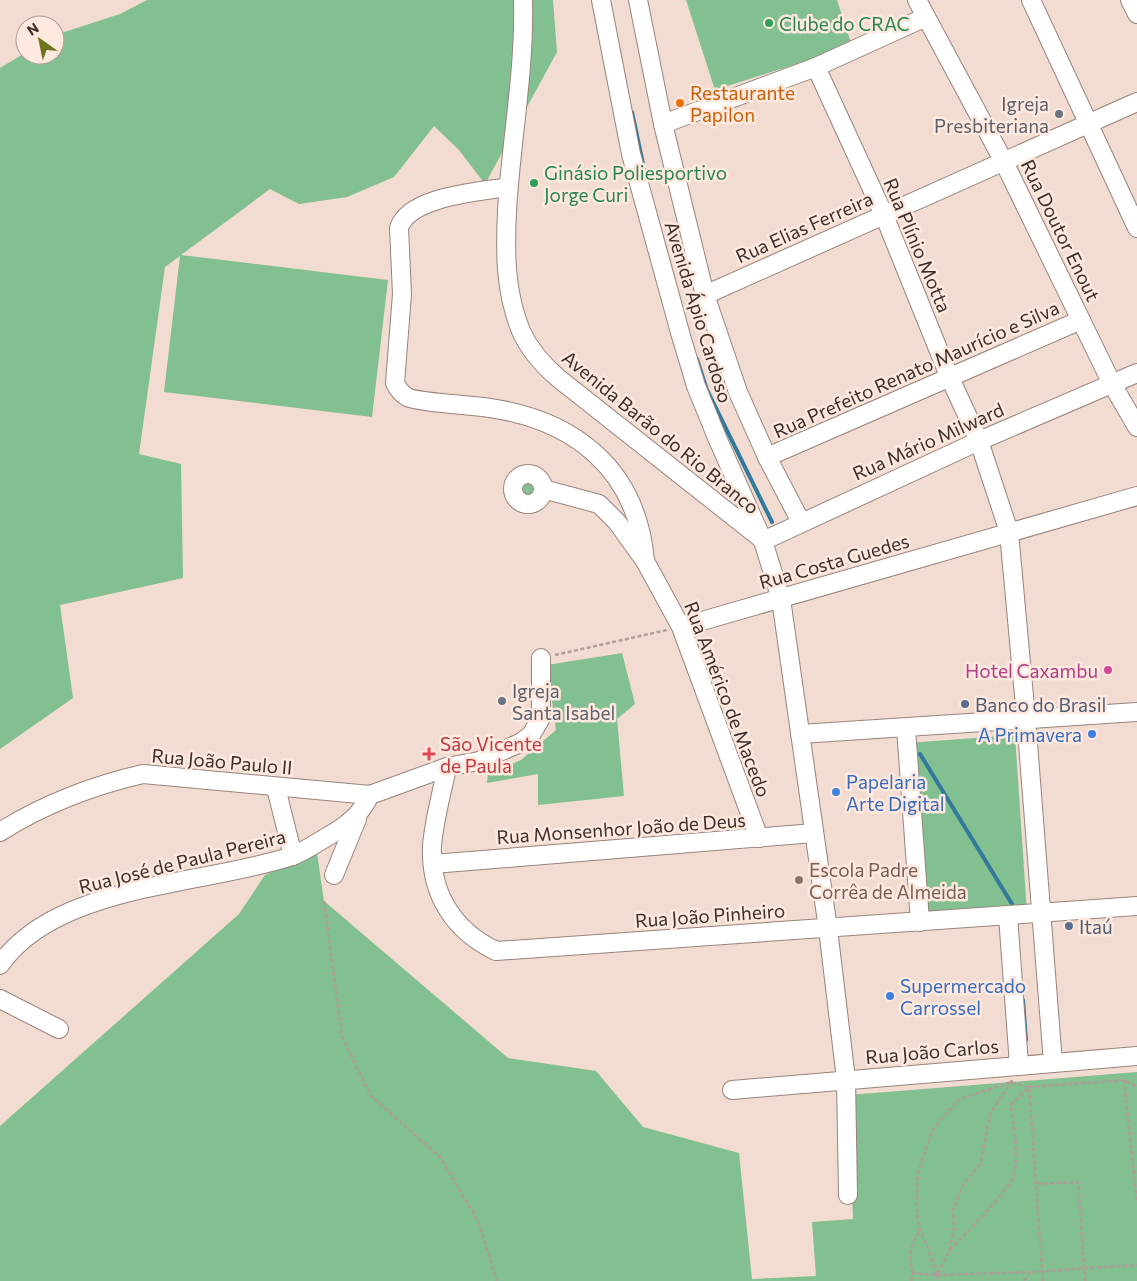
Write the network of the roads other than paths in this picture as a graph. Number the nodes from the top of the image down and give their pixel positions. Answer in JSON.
{"nodes":[{"id":1,"x":523,"y":0,"type":"edge"},
{"id":2,"x":602,"y":0,"type":"edge"},
{"id":3,"x":638,"y":0,"type":"edge"},
{"id":4,"x":917,"y":0,"type":"edge"},
{"id":5,"x":1031,"y":0,"type":"edge"},
{"id":6,"x":1130,"y":0,"type":"edge"},
{"id":7,"x":1137,"y":14,"type":"edge"},
{"id":8,"x":926,"y":17,"type":"junction"},
{"id":9,"x":816,"y":67,"type":"junction"},
{"id":10,"x":1137,"y":102,"type":"edge"},
{"id":11,"x":663,"y":124,"type":"junction"},
{"id":12,"x":1087,"y":124,"type":"junction"},
{"id":13,"x":1004,"y":162,"type":"junction"},
{"id":14,"x":508,"y":187,"type":"junction"},
{"id":15,"x":884,"y":215,"type":"junction"},
{"id":16,"x":1137,"y":228,"type":"edge"},
{"id":17,"x":705,"y":295,"type":"junction"},
{"id":18,"x":1081,"y":320,"type":"junction"},
{"id":19,"x":1137,"y":373,"type":"edge"},
{"id":20,"x":949,"y":376,"type":"junction"},
{"id":21,"x":1112,"y":384,"type":"junction"},
{"id":22,"x":1137,"y":426,"type":"edge"},
{"id":23,"x":979,"y":440,"type":"junction"},
{"id":24,"x":767,"y":457,"type":"junction"},
{"id":25,"x":543,"y":489,"type":"dead end"},
{"id":26,"x":1137,"y":496,"type":"edge"},
{"id":27,"x":801,"y":522,"type":"junction"},
{"id":28,"x":1009,"y":532,"type":"junction"},
{"id":29,"x":763,"y":541,"type":"junction"},
{"id":30,"x":645,"y":561,"type":"junction"},
{"id":31,"x":781,"y":599,"type":"junction"},
{"id":32,"x":681,"y":628,"type":"junction"},
{"id":33,"x":541,"y":658,"type":"road end"},
{"id":34,"x":1137,"y":712,"type":"edge"},
{"id":35,"x":1026,"y":718,"type":"junction"},
{"id":36,"x":906,"y":728,"type":"junction"},
{"id":37,"x":800,"y":734,"type":"junction"},
{"id":38,"x":447,"y":767,"type":"junction"},
{"id":39,"x":276,"y":788,"type":"junction"},
{"id":40,"x":370,"y":794,"type":"junction"},
{"id":41,"x":359,"y":814,"type":"junction"},
{"id":42,"x":0,"y":832,"type":"edge"},
{"id":43,"x":814,"y":833,"type":"junction"},
{"id":44,"x":759,"y":838,"type":"junction"},
{"id":45,"x":294,"y":856,"type":"junction"},
{"id":46,"x":433,"y":864,"type":"junction"},
{"id":47,"x":334,"y":875,"type":"dead end"},
{"id":48,"x":1137,"y":906,"type":"edge"},
{"id":49,"x":1042,"y":913,"type":"junction"},
{"id":50,"x":1008,"y":916,"type":"junction"},
{"id":51,"x":920,"y":922,"type":"junction"},
{"id":52,"x":828,"y":929,"type":"junction"},
{"id":53,"x":0,"y":965,"type":"edge"},
{"id":54,"x":0,"y":999,"type":"edge"},
{"id":55,"x":59,"y":1028,"type":"dead end"},
{"id":56,"x":1137,"y":1056,"type":"edge"},
{"id":57,"x":1053,"y":1063,"type":"junction"},
{"id":58,"x":1019,"y":1065,"type":"junction"},
{"id":59,"x":846,"y":1079,"type":"junction"},
{"id":60,"x":732,"y":1090,"type":"dead end"},
{"id":61,"x":848,"y":1195,"type":"dead end"}],
"edges":[{"from":1,"to":14,"type":"street","name":"Avenida Barão do Rio Branco"},
{"from":2,"to":29,"type":"street","name":"Avenida Ápio Cardoso"},
{"from":3,"to":11,"type":"street","name":"Avenida Ápio Cardoso"},
{"from":4,"to":8,"type":"street","name":"Rua Doutor Enout"},
{"from":5,"to":12,"type":"street"},
{"from":6,"to":7,"type":"street"},
{"from":8,"to":9,"type":"street"},
{"from":8,"to":13,"type":"street","name":"Rua Doutor Enout"},
{"from":9,"to":11,"type":"street"},
{"from":9,"to":15,"type":"street","name":"Rua Plínio Motta"},
{"from":10,"to":12,"type":"street","name":"Rua Elias Ferreira"},
{"from":11,"to":17,"type":"street","name":"Avenida Ápio Cardoso"},
{"from":12,"to":13,"type":"street","name":"Rua Elias Ferreira"},
{"from":12,"to":16,"type":"street"},
{"from":13,"to":15,"type":"street","name":"Rua Elias Ferreira"},
{"from":13,"to":18,"type":"street","name":"Rua Doutor Enout"},
{"from":14,"to":29,"type":"street","name":"Avenida Barão do Rio Branco"},
{"from":14,"to":30,"type":"street"},
{"from":15,"to":17,"type":"street","name":"Rua Elias Ferreira"},
{"from":15,"to":20,"type":"street","name":"Rua Plínio Motta"},
{"from":17,"to":24,"type":"street","name":"Avenida Ápio Cardoso"},
{"from":18,"to":20,"type":"street","name":"Rua Prefeito Renato Maurício e Silva"},
{"from":18,"to":21,"type":"street","name":"Rua Doutor Enout"},
{"from":19,"to":21,"type":"street","name":"Rua Mário Milward"},
{"from":20,"to":23,"type":"street","name":"Rua Plínio Motta"},
{"from":20,"to":24,"type":"street","name":"Rua Prefeito Renato Maurício e Silva"},
{"from":21,"to":22,"type":"street","name":"Rua Doutor Enout"},
{"from":21,"to":23,"type":"street","name":"Rua Mário Milward"},
{"from":23,"to":27,"type":"street","name":"Rua Mário Milward"},
{"from":23,"to":28,"type":"street","name":"Rua Plínio Motta"},
{"from":24,"to":27,"type":"street","name":"Avenida Ápio Cardoso"},
{"from":25,"to":30,"type":"street","name":"Rua Américo de Macedo"},
{"from":26,"to":28,"type":"street","name":"Rua Costa Guedes"},
{"from":27,"to":29,"type":"street","name":"Rua Mário Milward"},
{"from":28,"to":31,"type":"street","name":"Rua Costa Guedes"},
{"from":28,"to":35,"type":"street","name":"Rua Plínio Motta"},
{"from":29,"to":31,"type":"street","name":"Avenida Ápio Cardoso"},
{"from":30,"to":32,"type":"street","name":"Rua Américo de Macedo"},
{"from":31,"to":32,"type":"street","name":"Rua Costa Guedes"},
{"from":31,"to":37,"type":"street","name":"Avenida Ápio Cardoso"},
{"from":32,"to":44,"type":"street","name":"Rua Américo de Macedo"},
{"from":33,"to":38,"type":"street","name":"Rua João Paulo II"},
{"from":34,"to":35,"type":"street"},
{"from":35,"to":36,"type":"street"},
{"from":35,"to":49,"type":"street","name":"Rua Plínio Motta"},
{"from":36,"to":37,"type":"street"},
{"from":36,"to":51,"type":"street"},
{"from":37,"to":43,"type":"street","name":"Avenida Ápio Cardoso"},
{"from":38,"to":40,"type":"street","name":"Rua João Paulo II"},
{"from":38,"to":46,"type":"street"},
{"from":39,"to":40,"type":"street","name":"Rua João Paulo II"},
{"from":39,"to":42,"type":"street","name":"Rua João Paulo II"},
{"from":39,"to":45,"type":"street"},
{"from":40,"to":41,"type":"street","name":"Rua José de Paula Pereira"},
{"from":41,"to":45,"type":"street","name":"Rua José de Paula Pereira"},
{"from":41,"to":47,"type":"street"},
{"from":43,"to":44,"type":"street","name":"Rua Monsenhor João de Deus"},
{"from":43,"to":52,"type":"street","name":"Avenida Ápio Cardoso"},
{"from":44,"to":46,"type":"street","name":"Rua Monsenhor João de Deus"},
{"from":45,"to":53,"type":"street","name":"Rua José de Paula Pereira"},
{"from":46,"to":52,"type":"street","name":"Rua João Pinheiro"},
{"from":48,"to":49,"type":"street","name":"Rua João Pinheiro"},
{"from":49,"to":50,"type":"street","name":"Rua João Pinheiro"},
{"from":49,"to":57,"type":"street","name":"Rua Plínio Motta"},
{"from":50,"to":51,"type":"street","name":"Rua João Pinheiro"},
{"from":50,"to":58,"type":"street"},
{"from":51,"to":52,"type":"street","name":"Rua João Pinheiro"},
{"from":52,"to":59,"type":"street","name":"Avenida Ápio Cardoso"},
{"from":54,"to":55,"type":"street"},
{"from":56,"to":57,"type":"street","name":"Rua João Carlos"},
{"from":57,"to":58,"type":"street","name":"Rua João Carlos"},
{"from":58,"to":59,"type":"street","name":"Rua João Carlos"},
{"from":59,"to":60,"type":"street","name":"Rua João Carlos"},
{"from":59,"to":61,"type":"street","name":"Avenida Ápio Cardoso"}]}
